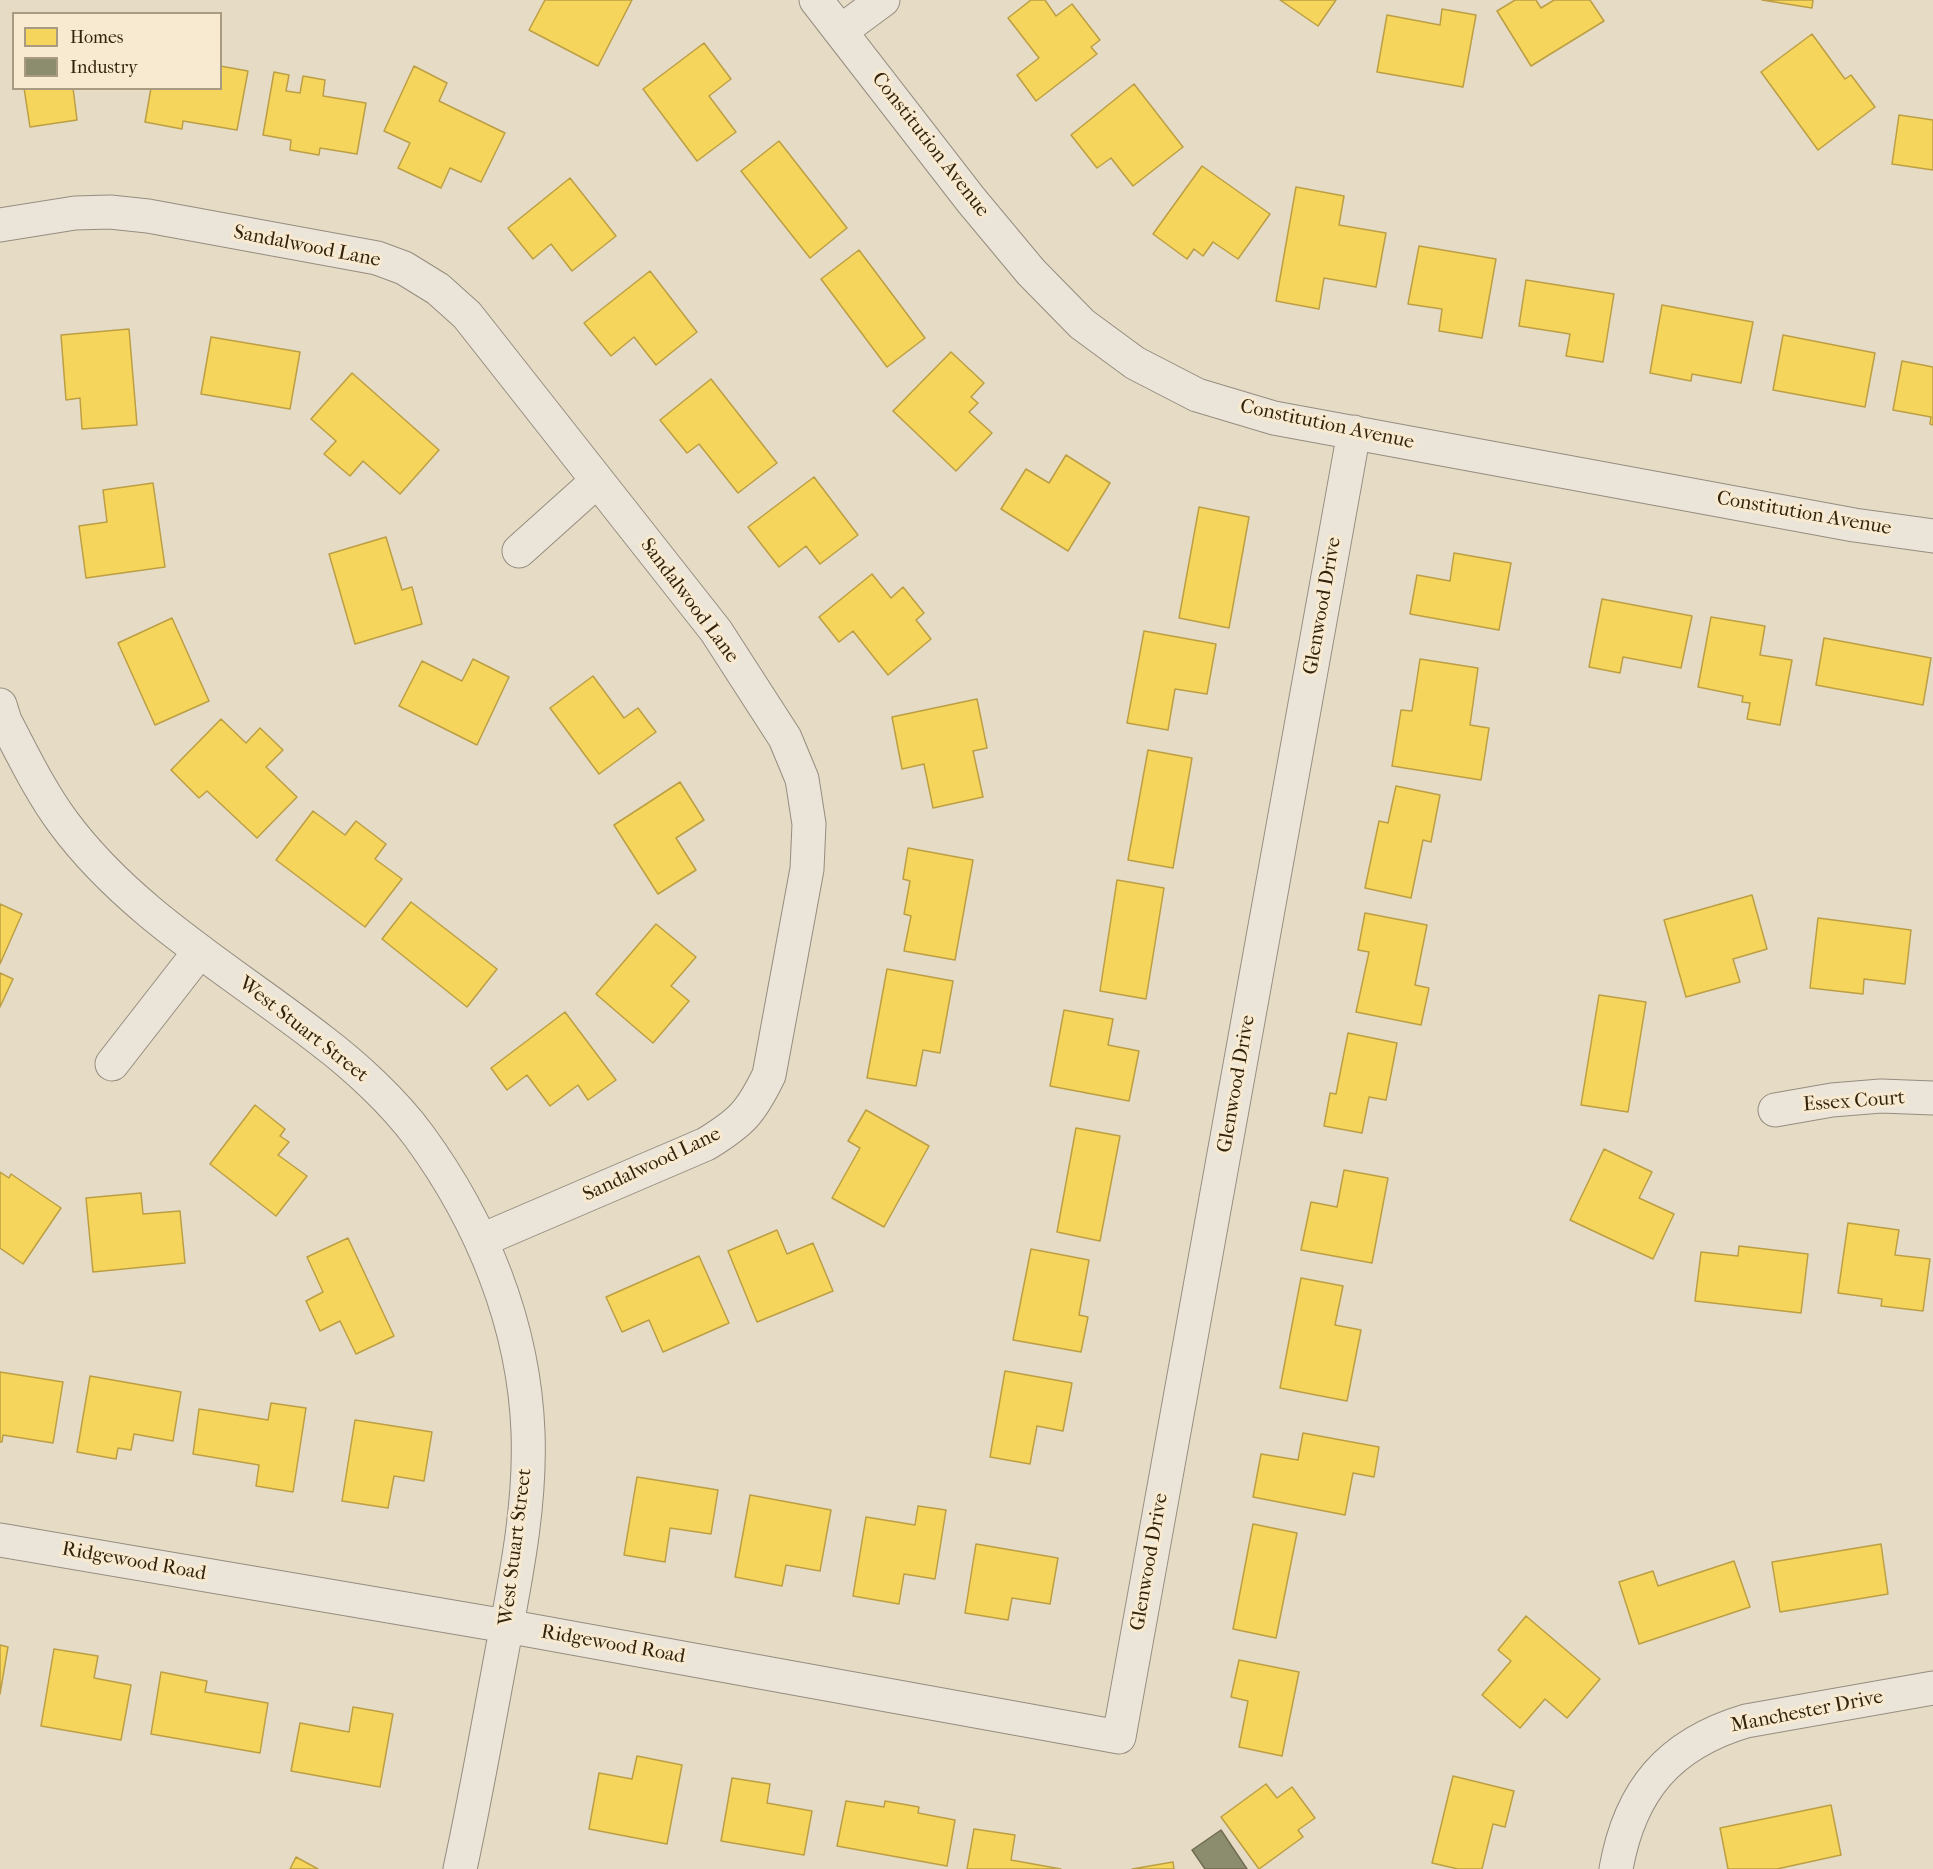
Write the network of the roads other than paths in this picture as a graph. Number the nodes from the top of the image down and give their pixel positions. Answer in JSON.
{"nodes":[{"id":1,"x":816,"y":0,"type":"edge"},
{"id":2,"x":883,"y":0,"type":"edge"},
{"id":3,"x":841,"y":31,"type":"junction"},
{"id":4,"x":0,"y":225,"type":"edge"},
{"id":5,"x":1354,"y":432,"type":"junction"},
{"id":6,"x":597,"y":481,"type":"junction"},
{"id":7,"x":1933,"y":536,"type":"edge"},
{"id":8,"x":519,"y":551,"type":"dead end"},
{"id":9,"x":0,"y":705,"type":"edge"},
{"id":10,"x":200,"y":951,"type":"junction"},
{"id":11,"x":112,"y":1064,"type":"dead end"},
{"id":12,"x":1933,"y":1098,"type":"edge"},
{"id":13,"x":1775,"y":1110,"type":"dead end"},
{"id":14,"x":482,"y":1240,"type":"junction"},
{"id":15,"x":0,"y":1540,"type":"edge"},
{"id":16,"x":506,"y":1626,"type":"junction"},
{"id":17,"x":1933,"y":1688,"type":"edge"},
{"id":18,"x":1119,"y":1737,"type":"joint"},
{"id":19,"x":460,"y":1869,"type":"edge"},
{"id":20,"x":1616,"y":1869,"type":"edge"}],
"edges":[{"from":1,"to":3,"type":"street","name":"Constitution Avenue"},
{"from":2,"to":3,"type":"street"},
{"from":3,"to":5,"type":"street","name":"Constitution Avenue"},
{"from":4,"to":6,"type":"street","name":"Sandalwood Lane"},
{"from":5,"to":7,"type":"street","name":"Constitution Avenue"},
{"from":5,"to":18,"type":"street","name":"Glenwood Drive"},
{"from":6,"to":8,"type":"street"},
{"from":6,"to":14,"type":"street","name":"Sandalwood Lane"},
{"from":9,"to":10,"type":"street","name":"West Stuart Street"},
{"from":10,"to":11,"type":"street"},
{"from":10,"to":14,"type":"street","name":"West Stuart Street"},
{"from":12,"to":13,"type":"street","name":"Essex Court"},
{"from":14,"to":16,"type":"street","name":"West Stuart Street"},
{"from":15,"to":16,"type":"street","name":"Ridgewood Road"},
{"from":16,"to":18,"type":"street","name":"Ridgewood Road"},
{"from":16,"to":19,"type":"street","name":"West Stuart Street"},
{"from":17,"to":20,"type":"street","name":"Manchester Drive"}]}
